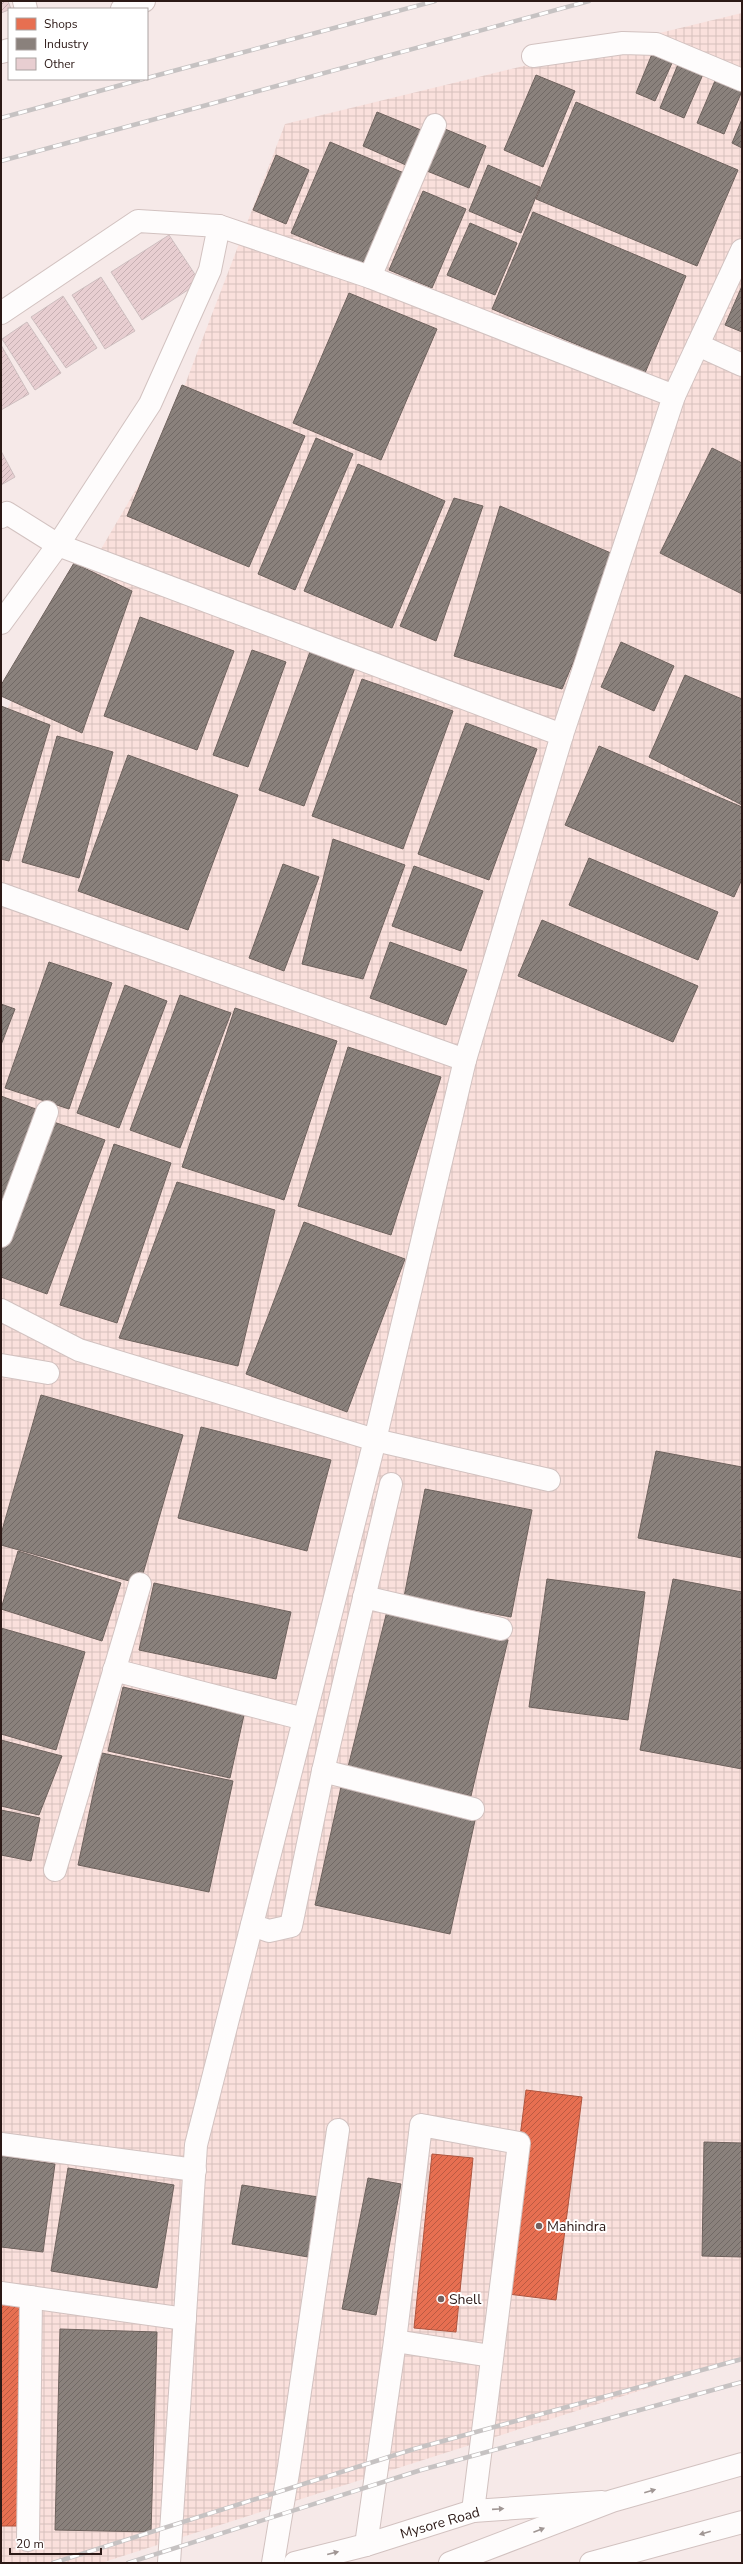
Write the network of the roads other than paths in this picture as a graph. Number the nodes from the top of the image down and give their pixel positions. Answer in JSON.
{"nodes":[{"id":1,"x":144,"y":1,"type":"edge"},
{"id":2,"x":125,"y":8,"type":"edge"},
{"id":3,"x":533,"y":56,"type":"dead end"},
{"id":4,"x":742,"y":80,"type":"edge"},
{"id":5,"x":435,"y":125,"type":"dead end"},
{"id":6,"x":219,"y":226,"type":"junction"},
{"id":7,"x":742,"y":250,"type":"edge"},
{"id":8,"x":370,"y":276,"type":"junction"},
{"id":9,"x":1,"y":313,"type":"edge"},
{"id":10,"x":698,"y":345,"type":"junction"},
{"id":11,"x":742,"y":365,"type":"edge"},
{"id":12,"x":674,"y":396,"type":"junction"},
{"id":13,"x":1,"y":517,"type":"edge"},
{"id":14,"x":58,"y":545,"type":"junction"},
{"id":15,"x":1,"y":623,"type":"edge"},
{"id":16,"x":562,"y":735,"type":"junction"},
{"id":17,"x":1,"y":894,"type":"edge"},
{"id":18,"x":465,"y":1060,"type":"junction"},
{"id":19,"x":47,"y":1112,"type":"dead end"},
{"id":20,"x":1,"y":1236,"type":"edge"},
{"id":21,"x":1,"y":1310,"type":"edge"},
{"id":22,"x":1,"y":1365,"type":"edge"},
{"id":23,"x":48,"y":1373,"type":"dead end"},
{"id":24,"x":375,"y":1440,"type":"junction"},
{"id":25,"x":549,"y":1480,"type":"dead end"},
{"id":26,"x":391,"y":1484,"type":"dead end"},
{"id":27,"x":140,"y":1584,"type":"dead end"},
{"id":28,"x":364,"y":1597,"type":"junction"},
{"id":29,"x":501,"y":1629,"type":"dead end"},
{"id":30,"x":114,"y":1670,"type":"junction"},
{"id":31,"x":304,"y":1720,"type":"junction"},
{"id":32,"x":323,"y":1771,"type":"junction"},
{"id":33,"x":473,"y":1809,"type":"dead end"},
{"id":34,"x":55,"y":1870,"type":"dead end"},
{"id":35,"x":252,"y":1925,"type":"junction"},
{"id":36,"x":338,"y":2130,"type":"dead end"},
{"id":37,"x":1,"y":2144,"type":"edge"},
{"id":38,"x":195,"y":2170,"type":"junction"},
{"id":39,"x":1,"y":2293,"type":"edge"},
{"id":40,"x":31,"y":2297,"type":"junction"},
{"id":41,"x":185,"y":2319,"type":"junction"},
{"id":42,"x":395,"y":2341,"type":"junction"},
{"id":43,"x":491,"y":2356,"type":"junction"},
{"id":44,"x":742,"y":2464,"type":"edge"},
{"id":45,"x":612,"y":2502,"type":"junction"},
{"id":46,"x":473,"y":2511,"type":"junction"},
{"id":47,"x":742,"y":2522,"type":"edge"},
{"id":48,"x":28,"y":2540,"type":"dead end"},
{"id":49,"x":366,"y":2545,"type":"junction"},
{"id":50,"x":653,"y":2548,"type":"junction"},
{"id":51,"x":169,"y":2563,"type":"edge"},
{"id":52,"x":273,"y":2563,"type":"edge"},
{"id":53,"x":295,"y":2563,"type":"edge"},
{"id":54,"x":450,"y":2563,"type":"edge"},
{"id":55,"x":592,"y":2563,"type":"edge"},
{"id":56,"x":633,"y":2563,"type":"edge"}],
"edges":[{"from":1,"to":2,"type":"main road"},
{"from":3,"to":4,"type":"main road"},
{"from":5,"to":8,"type":"main road"},
{"from":6,"to":8,"type":"main road"},
{"from":6,"to":9,"type":"main road"},
{"from":6,"to":14,"type":"main road"},
{"from":7,"to":10,"type":"main road"},
{"from":8,"to":12,"type":"main road"},
{"from":10,"to":11,"type":"main road"},
{"from":10,"to":12,"type":"main road"},
{"from":12,"to":16,"type":"main road"},
{"from":13,"to":14,"type":"main road"},
{"from":14,"to":15,"type":"main road"},
{"from":14,"to":16,"type":"main road"},
{"from":16,"to":18,"type":"main road"},
{"from":17,"to":18,"type":"main road"},
{"from":18,"to":24,"type":"main road"},
{"from":19,"to":20,"type":"main road"},
{"from":21,"to":24,"type":"main road"},
{"from":22,"to":23,"type":"main road"},
{"from":24,"to":25,"type":"main road"},
{"from":24,"to":31,"type":"main road"},
{"from":26,"to":28,"type":"main road"},
{"from":27,"to":30,"type":"main road"},
{"from":28,"to":29,"type":"main road"},
{"from":28,"to":32,"type":"main road"},
{"from":30,"to":31,"type":"main road"},
{"from":30,"to":34,"type":"main road"},
{"from":31,"to":35,"type":"main road"},
{"from":32,"to":33,"type":"main road"},
{"from":32,"to":35,"type":"main road"},
{"from":35,"to":38,"type":"main road"},
{"from":36,"to":52,"type":"main road"},
{"from":37,"to":38,"type":"main road"},
{"from":38,"to":41,"type":"main road"},
{"from":39,"to":40,"type":"main road"},
{"from":40,"to":41,"type":"main road"},
{"from":40,"to":48,"type":"main road"},
{"from":41,"to":51,"type":"main road"},
{"from":42,"to":43,"type":"main road"},
{"from":42,"to":43,"type":"main road"},
{"from":42,"to":49,"type":"main road"},
{"from":43,"to":46,"type":"main road"},
{"from":45,"to":44,"type":"main road","name":"Mysore Road","one_way":true},
{"from":46,"to":45,"type":"main road","name":"Mysore Road","one_way":true},
{"from":54,"to":45,"type":"main road","name":"Mysore Road","one_way":true},
{"from":46,"to":49,"type":"main road","name":"Mysore Road"},
{"from":47,"to":50,"type":"main road","one_way":true},
{"from":53,"to":49,"type":"main road","name":"Mysore Road","one_way":true},
{"from":50,"to":55,"type":"main road"},
{"from":50,"to":56,"type":"main road"}]}
